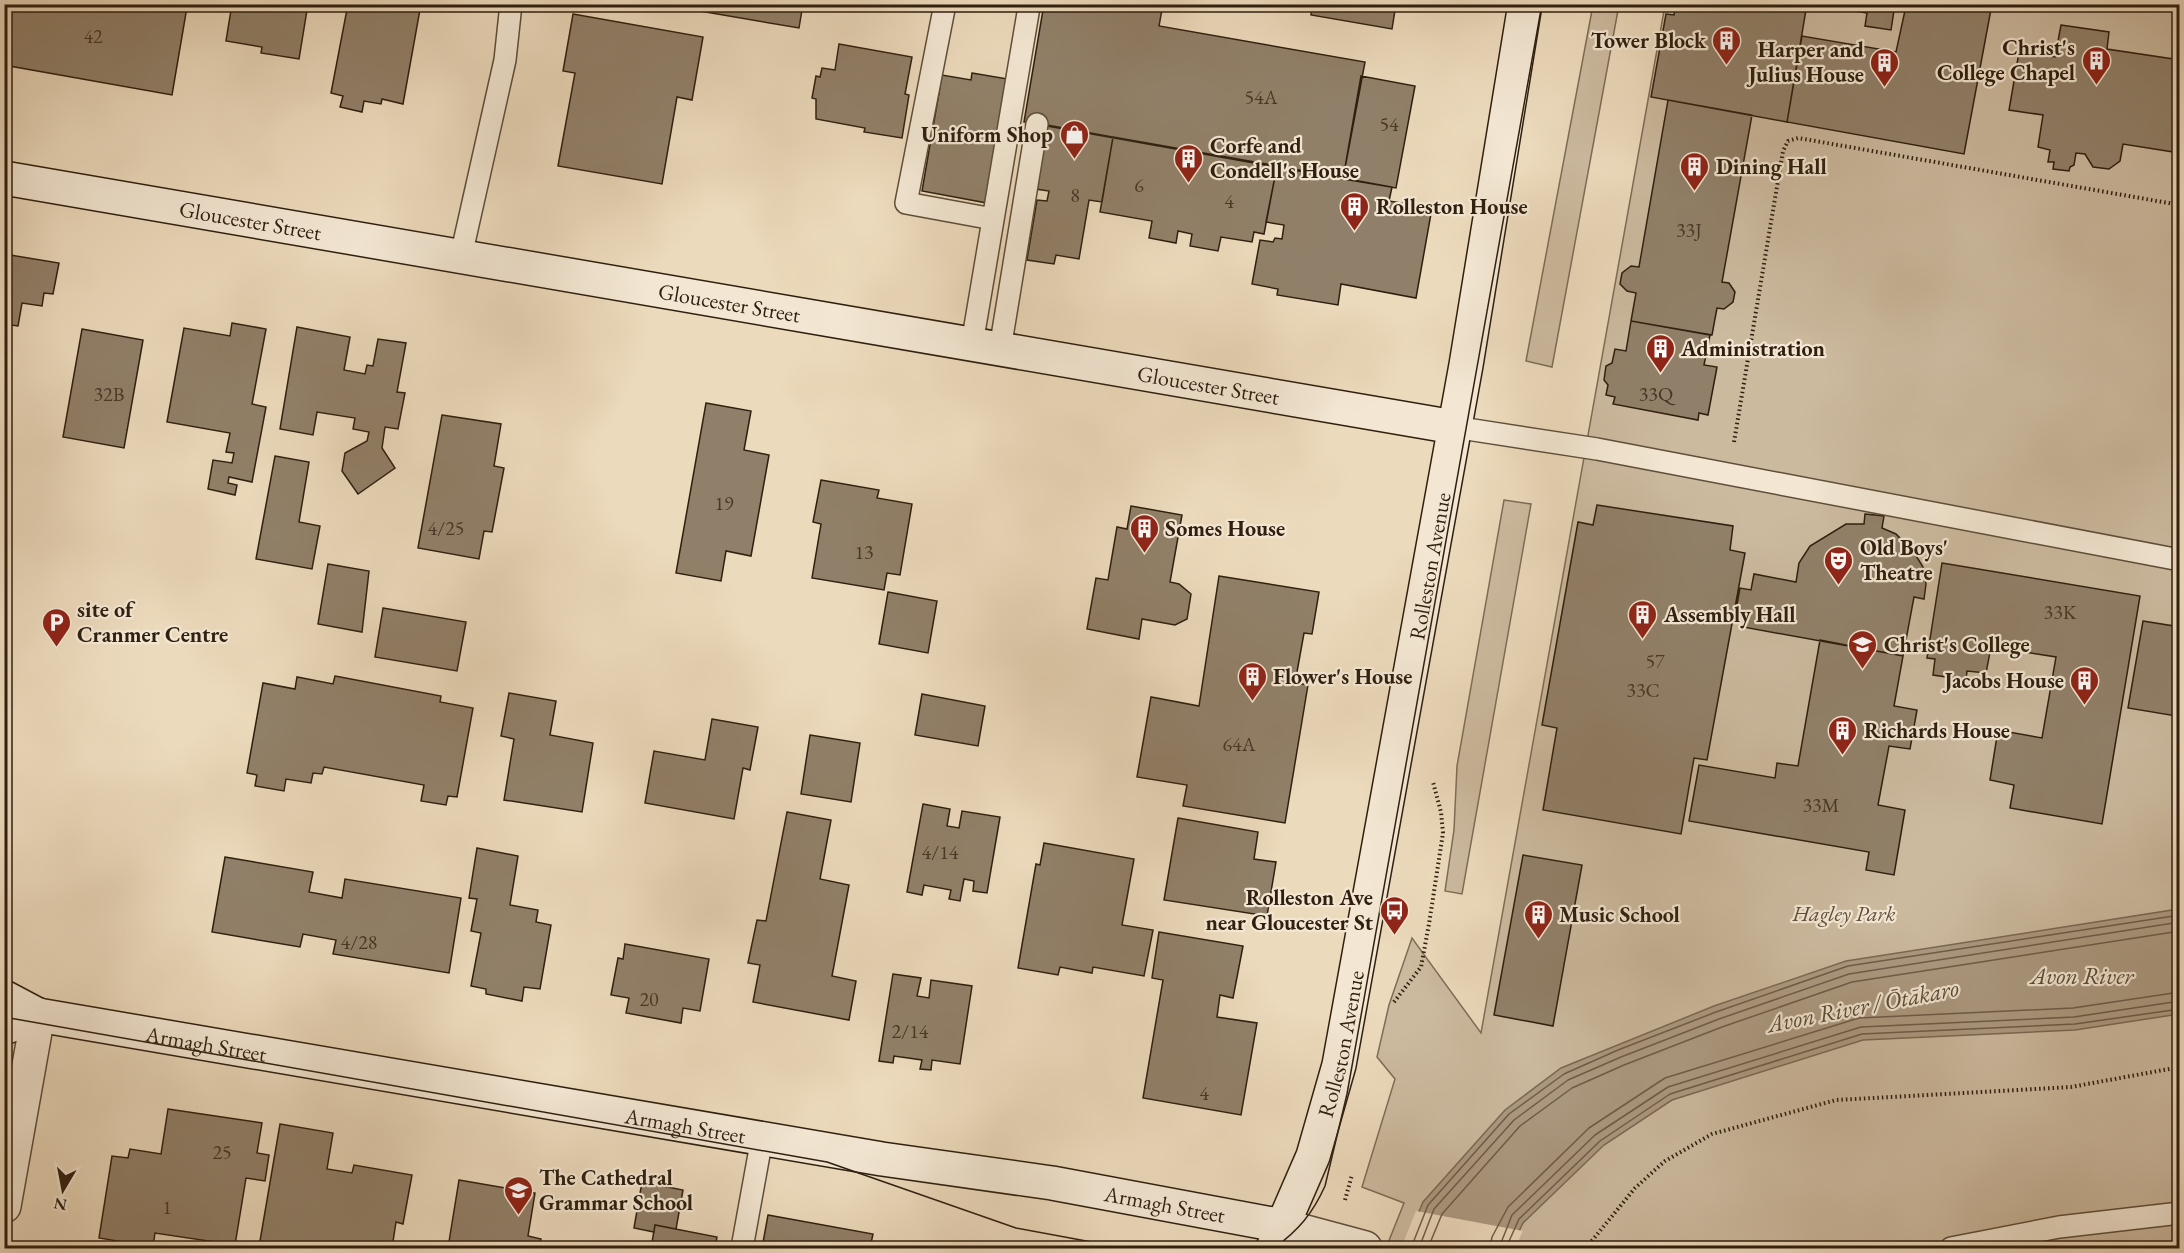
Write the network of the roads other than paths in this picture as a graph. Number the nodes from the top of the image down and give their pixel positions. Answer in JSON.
{"nodes":[{"id":1,"x":511,"y":4,"type":"edge"},
{"id":2,"x":945,"y":4,"type":"edge"},
{"id":3,"x":1525,"y":4,"type":"edge"},
{"id":4,"x":1029,"y":7,"type":"dead end"},
{"id":5,"x":1037,"y":124,"type":"dead end"},
{"id":6,"x":4,"y":177,"type":"edge"},
{"id":7,"x":993,"y":219,"type":"junction"},
{"id":8,"x":460,"y":256,"type":"junction"},
{"id":9,"x":986,"y":346,"type":"junction"},
{"id":10,"x":1454,"y":427,"type":"junction"},
{"id":11,"x":2180,"y":560,"type":"edge"},
{"id":12,"x":4,"y":997,"type":"edge"},
{"id":13,"x":38,"y":1015,"type":"junction"},
{"id":14,"x":4,"y":1028,"type":"edge"},
{"id":15,"x":762,"y":1138,"type":"junction"},
{"id":16,"x":4,"y":1206,"type":"edge"},
{"id":17,"x":2180,"y":1213,"type":"edge"},
{"id":18,"x":1278,"y":1237,"type":"edge"},
{"id":19,"x":742,"y":1248,"type":"edge"},
{"id":20,"x":1365,"y":1248,"type":"edge"},
{"id":21,"x":1951,"y":1248,"type":"edge"}],
"edges":[{"from":1,"to":8,"type":"lane"},
{"from":2,"to":7,"type":"lane"},
{"from":3,"to":10,"type":"street","name":"Rolleston Avenue"},
{"from":4,"to":7,"type":"lane"},
{"from":5,"to":9,"type":"lane"},
{"from":6,"to":8,"type":"street","name":"Gloucester Street"},
{"from":7,"to":9,"type":"lane"},
{"from":8,"to":9,"type":"street","name":"Gloucester Street"},
{"from":9,"to":10,"type":"street","name":"Gloucester Street"},
{"from":10,"to":11,"type":"lane"},
{"from":10,"to":18,"type":"street","name":"Rolleston Avenue"},
{"from":12,"to":13,"type":"street"},
{"from":13,"to":14,"type":"street"},
{"from":13,"to":15,"type":"street","name":"Armagh Street"},
{"from":13,"to":16,"type":"street"},
{"from":15,"to":18,"type":"street","name":"Armagh Street"},
{"from":15,"to":19,"type":"lane"},
{"from":17,"to":21,"type":"lane"},
{"from":18,"to":20,"type":"street","name":"Armagh Street"}]}
